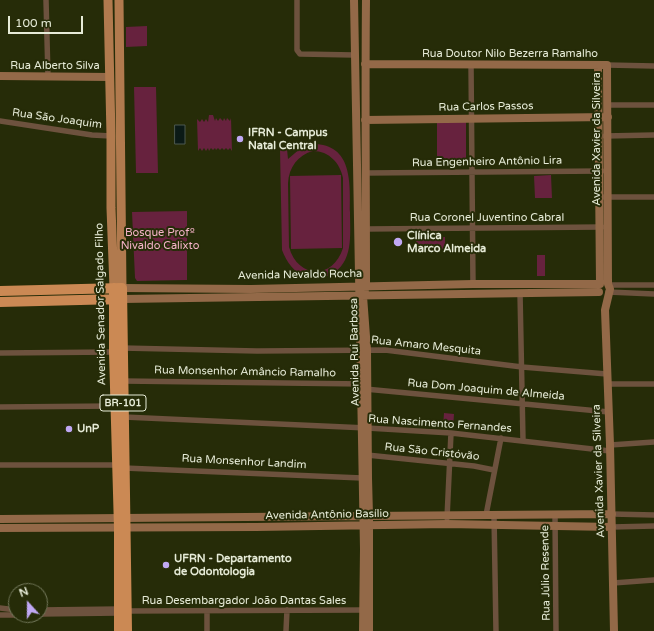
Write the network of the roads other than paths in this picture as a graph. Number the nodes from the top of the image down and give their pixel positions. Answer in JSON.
{"nodes":[{"id":1,"x":46,"y":0,"type":"edge"},
{"id":2,"x":108,"y":0,"type":"edge"},
{"id":3,"x":119,"y":0,"type":"edge"},
{"id":4,"x":297,"y":0,"type":"edge"},
{"id":5,"x":354,"y":0,"type":"edge"},
{"id":6,"x":366,"y":0,"type":"edge"},
{"id":7,"x":354,"y":55,"type":"junction"},
{"id":8,"x":365,"y":64,"type":"junction"},
{"id":9,"x":471,"y":64,"type":"junction"},
{"id":10,"x":598,"y":65,"type":"junction"},
{"id":11,"x":607,"y":65,"type":"junction"},
{"id":12,"x":654,"y":66,"type":"edge"},
{"id":13,"x":0,"y":76,"type":"edge"},
{"id":14,"x":48,"y":77,"type":"junction"},
{"id":15,"x":110,"y":77,"type":"junction"},
{"id":16,"x":355,"y":80,"type":"junction"},
{"id":17,"x":364,"y":82,"type":"junction"},
{"id":18,"x":654,"y":105,"type":"edge"},
{"id":19,"x":608,"y":106,"type":"junction"},
{"id":20,"x":598,"y":117,"type":"junction"},
{"id":21,"x":608,"y":117,"type":"junction"},
{"id":22,"x":472,"y":119,"type":"junction"},
{"id":23,"x":365,"y":120,"type":"junction"},
{"id":24,"x":0,"y":121,"type":"edge"},
{"id":25,"x":654,"y":135,"type":"edge"},
{"id":26,"x":111,"y":136,"type":"junction"},
{"id":27,"x":598,"y":136,"type":"junction"},
{"id":28,"x":608,"y":136,"type":"junction"},
{"id":29,"x":598,"y":171,"type":"junction"},
{"id":30,"x":608,"y":171,"type":"junction"},
{"id":31,"x":472,"y":172,"type":"junction"},
{"id":32,"x":366,"y":173,"type":"junction"},
{"id":33,"x":356,"y":180,"type":"junction"},
{"id":34,"x":366,"y":182,"type":"junction"},
{"id":35,"x":116,"y":189,"type":"junction"},
{"id":36,"x":356,"y":192,"type":"junction"},
{"id":37,"x":366,"y":193,"type":"junction"},
{"id":38,"x":599,"y":197,"type":"junction"},
{"id":39,"x":608,"y":197,"type":"junction"},
{"id":40,"x":654,"y":197,"type":"edge"},
{"id":41,"x":599,"y":227,"type":"junction"},
{"id":42,"x":608,"y":227,"type":"junction"},
{"id":43,"x":472,"y":228,"type":"junction"},
{"id":44,"x":366,"y":229,"type":"junction"},
{"id":45,"x":473,"y":284,"type":"junction"},
{"id":46,"x":654,"y":285,"type":"edge"},
{"id":47,"x":362,"y":286,"type":"junction"},
{"id":48,"x":118,"y":288,"type":"junction"},
{"id":49,"x":604,"y":288,"type":"junction"},
{"id":50,"x":0,"y":291,"type":"edge"},
{"id":51,"x":520,"y":293,"type":"junction"},
{"id":52,"x":654,"y":294,"type":"edge"},
{"id":53,"x":361,"y":296,"type":"junction"},
{"id":54,"x":118,"y":299,"type":"junction"},
{"id":55,"x":0,"y":302,"type":"edge"},
{"id":56,"x":118,"y":350,"type":"junction"},
{"id":57,"x":363,"y":350,"type":"junction"},
{"id":58,"x":0,"y":353,"type":"edge"},
{"id":59,"x":522,"y":367,"type":"junction"},
{"id":60,"x":607,"y":374,"type":"junction"},
{"id":61,"x":123,"y":381,"type":"junction"},
{"id":62,"x":608,"y":384,"type":"junction"},
{"id":63,"x":654,"y":384,"type":"edge"},
{"id":64,"x":364,"y":387,"type":"junction"},
{"id":65,"x":522,"y":404,"type":"junction"},
{"id":66,"x":115,"y":406,"type":"junction"},
{"id":67,"x":0,"y":407,"type":"edge"},
{"id":68,"x":609,"y":412,"type":"junction"},
{"id":69,"x":124,"y":417,"type":"junction"},
{"id":70,"x":364,"y":428,"type":"junction"},
{"id":71,"x":451,"y":433,"type":"junction"},
{"id":72,"x":501,"y":438,"type":"junction"},
{"id":73,"x":523,"y":440,"type":"junction"},
{"id":74,"x":654,"y":442,"type":"edge"},
{"id":75,"x":610,"y":448,"type":"junction"},
{"id":76,"x":367,"y":455,"type":"junction"},
{"id":77,"x":450,"y":464,"type":"junction"},
{"id":78,"x":0,"y":465,"type":"edge"},
{"id":79,"x":121,"y":466,"type":"junction"},
{"id":80,"x":494,"y":470,"type":"junction"},
{"id":81,"x":362,"y":478,"type":"junction"},
{"id":82,"x":555,"y":514,"type":"junction"},
{"id":83,"x":612,"y":514,"type":"junction"},
{"id":84,"x":366,"y":515,"type":"junction"},
{"id":85,"x":448,"y":515,"type":"junction"},
{"id":86,"x":490,"y":515,"type":"junction"},
{"id":87,"x":654,"y":515,"type":"edge"},
{"id":88,"x":122,"y":517,"type":"junction"},
{"id":89,"x":0,"y":519,"type":"edge"},
{"id":90,"x":48,"y":519,"type":"junction"},
{"id":91,"x":447,"y":524,"type":"junction"},
{"id":92,"x":366,"y":525,"type":"junction"},
{"id":93,"x":494,"y":526,"type":"junction"},
{"id":94,"x":555,"y":526,"type":"junction"},
{"id":95,"x":654,"y":526,"type":"edge"},
{"id":96,"x":612,"y":527,"type":"junction"},
{"id":97,"x":0,"y":528,"type":"edge"},
{"id":98,"x":31,"y":528,"type":"junction"},
{"id":99,"x":122,"y":528,"type":"junction"},
{"id":100,"x":654,"y":580,"type":"edge"},
{"id":101,"x":613,"y":583,"type":"junction"},
{"id":102,"x":48,"y":610,"type":"edge"},
{"id":103,"x":287,"y":610,"type":"junction"},
{"id":104,"x":362,"y":610,"type":"junction"},
{"id":105,"x":98,"y":611,"type":"junction"},
{"id":106,"x":121,"y":611,"type":"junction"},
{"id":107,"x":207,"y":612,"type":"junction"},
{"id":108,"x":48,"y":614,"type":"edge"},
{"id":109,"x":119,"y":631,"type":"edge"},
{"id":110,"x":127,"y":631,"type":"edge"},
{"id":111,"x":207,"y":631,"type":"edge"},
{"id":112,"x":286,"y":631,"type":"edge"},
{"id":113,"x":363,"y":631,"type":"edge"},
{"id":114,"x":369,"y":631,"type":"edge"},
{"id":115,"x":496,"y":631,"type":"edge"},
{"id":116,"x":556,"y":631,"type":"edge"},
{"id":117,"x":614,"y":631,"type":"edge"}],
"edges":[{"from":1,"to":14,"type":"street"},
{"from":2,"to":15,"type":"main road","name":"Avenida Senador Salgado Filho"},
{"from":3,"to":35,"type":"main road","name":"Avenida Senador Salgado Filho"},
{"from":4,"to":7,"type":"street"},
{"from":5,"to":7,"type":"main road","name":"Avenida Rui Barbosa"},
{"from":6,"to":8,"type":"main road","name":"Avenida Rui Barbosa"},
{"from":7,"to":16,"type":"main road","name":"Avenida Rui Barbosa"},
{"from":8,"to":9,"type":"main road","name":"Rua Doutor Nilo Bezerra Ramalho"},
{"from":8,"to":17,"type":"main road","name":"Avenida Rui Barbosa"},
{"from":9,"to":10,"type":"main road","name":"Rua Doutor Nilo Bezerra Ramalho"},
{"from":9,"to":22,"type":"street"},
{"from":10,"to":11,"type":"main road","name":"Rua Doutor Nilo Bezerra Ramalho"},
{"from":10,"to":20,"type":"main road","name":"Avenida Xavier da Silveira"},
{"from":11,"to":12,"type":"street","name":"Rua Doutor Nilo Bezerra Ramalho"},
{"from":11,"to":19,"type":"main road","name":"Avenida Xavier da Silveira"},
{"from":13,"to":14,"type":"main road","name":"Rua Alberto Silva"},
{"from":14,"to":15,"type":"main road","name":"Rua Alberto Silva"},
{"from":15,"to":26,"type":"main road","name":"Avenida Senador Salgado Filho"},
{"from":16,"to":17,"type":"main road"},
{"from":16,"to":33,"type":"main road","name":"Avenida Rui Barbosa"},
{"from":17,"to":23,"type":"main road","name":"Avenida Rui Barbosa"},
{"from":18,"to":19,"type":"street"},
{"from":19,"to":21,"type":"main road","name":"Avenida Xavier da Silveira"},
{"from":20,"to":21,"type":"main road","name":"Rua Carlos Passos"},
{"from":20,"to":22,"type":"main road","name":"Rua Carlos Passos"},
{"from":20,"to":27,"type":"main road","name":"Avenida Xavier da Silveira"},
{"from":21,"to":28,"type":"main road","name":"Avenida Xavier da Silveira"},
{"from":22,"to":23,"type":"main road","name":"Rua Carlos Passos"},
{"from":22,"to":31,"type":"street"},
{"from":23,"to":32,"type":"main road","name":"Avenida Rui Barbosa"},
{"from":24,"to":26,"type":"street","name":"Rua São Joaquim"},
{"from":25,"to":28,"type":"street"},
{"from":26,"to":35,"type":"main road","name":"Avenida Senador Salgado Filho"},
{"from":27,"to":28,"type":"street"},
{"from":27,"to":29,"type":"main road","name":"Avenida Xavier da Silveira"},
{"from":28,"to":30,"type":"main road","name":"Avenida Xavier da Silveira"},
{"from":29,"to":30,"type":"street","name":"Rua Engenheiro Antônio Lira"},
{"from":29,"to":31,"type":"street","name":"Rua Engenheiro Antônio Lira"},
{"from":29,"to":38,"type":"main road","name":"Avenida Xavier da Silveira"},
{"from":30,"to":39,"type":"main road","name":"Avenida Xavier da Silveira"},
{"from":31,"to":32,"type":"street","name":"Rua Engenheiro Antônio Lira"},
{"from":31,"to":43,"type":"street"},
{"from":32,"to":34,"type":"main road","name":"Avenida Rui Barbosa"},
{"from":33,"to":34,"type":"main road"},
{"from":33,"to":36,"type":"main road","name":"Avenida Rui Barbosa"},
{"from":34,"to":37,"type":"main road","name":"Avenida Rui Barbosa"},
{"from":35,"to":48,"type":"main road","name":"Avenida Senador Salgado Filho"},
{"from":36,"to":37,"type":"main road"},
{"from":36,"to":47,"type":"main road","name":"Avenida Rui Barbosa"},
{"from":37,"to":44,"type":"main road","name":"Avenida Rui Barbosa"},
{"from":38,"to":39,"type":"street"},
{"from":38,"to":41,"type":"main road","name":"Avenida Xavier da Silveira"},
{"from":39,"to":40,"type":"street"},
{"from":39,"to":42,"type":"main road","name":"Avenida Xavier da Silveira"},
{"from":41,"to":42,"type":"street","name":"Rua Coronel Juventino Cabral"},
{"from":41,"to":43,"type":"street","name":"Rua Coronel Juventino Cabral"},
{"from":41,"to":49,"type":"main road","name":"Avenida Xavier da Silveira"},
{"from":42,"to":49,"type":"main road","name":"Avenida Xavier da Silveira"},
{"from":43,"to":44,"type":"street","name":"Rua Coronel Juventino Cabral"},
{"from":43,"to":45,"type":"street"},
{"from":44,"to":47,"type":"main road","name":"Avenida Rui Barbosa"},
{"from":45,"to":47,"type":"main road","name":"Avenida Nevaldo Rocha"},
{"from":45,"to":49,"type":"main road","name":"Avenida Nevaldo Rocha"},
{"from":46,"to":49,"type":"street","name":"Avenida Nevaldo Rocha"},
{"from":47,"to":48,"type":"main road","name":"Avenida Nevaldo Rocha"},
{"from":47,"to":53,"type":"main road","name":"Avenida Rui Barbosa"},
{"from":48,"to":50,"type":"highway","name":"Avenida Nevaldo Rocha"},
{"from":48,"to":54,"type":"highway","name":"Avenida Senador Salgado Filho","number":"BR-101"},
{"from":49,"to":51,"type":"main road","name":"Avenida Nevaldo Rocha"},
{"from":49,"to":52,"type":"street","name":"Avenida Nevaldo Rocha"},
{"from":49,"to":60,"type":"main road","name":"Avenida Xavier da Silveira"},
{"from":51,"to":53,"type":"main road","name":"Avenida Nevaldo Rocha"},
{"from":51,"to":59,"type":"street"},
{"from":53,"to":54,"type":"main road","name":"Avenida Nevaldo Rocha"},
{"from":53,"to":57,"type":"main road","name":"Avenida Rui Barbosa"},
{"from":54,"to":55,"type":"highway","name":"Avenida Nevaldo Rocha"},
{"from":54,"to":56,"type":"highway","name":"Avenida Senador Salgado Filho","number":"BR-101"},
{"from":56,"to":57,"type":"street","name":"Rua Amaro Mesquita"},
{"from":56,"to":58,"type":"street","name":"Rua Amaro Mesquita"},
{"from":56,"to":61,"type":"highway","name":"Avenida Senador Salgado Filho","number":"BR-101"},
{"from":56,"to":66,"type":"highway","name":"Avenida Senador Salgado Filho","number":"BR-101"},
{"from":57,"to":59,"type":"street","name":"Rua Amaro Mesquita"},
{"from":57,"to":64,"type":"main road","name":"Avenida Rui Barbosa"},
{"from":59,"to":60,"type":"street","name":"Rua Amaro Mesquita"},
{"from":59,"to":65,"type":"street"},
{"from":60,"to":62,"type":"main road","name":"Avenida Xavier da Silveira"},
{"from":61,"to":64,"type":"street","name":"Rua Monsenhor Amâncio Ramalho"},
{"from":61,"to":69,"type":"highway","name":"Avenida Senador Salgado Filho","number":"BR-101"},
{"from":62,"to":63,"type":"street"},
{"from":62,"to":68,"type":"main road","name":"Avenida Xavier da Silveira"},
{"from":64,"to":65,"type":"street","name":"Rua Dom Joaquim de Almeida"},
{"from":64,"to":70,"type":"main road","name":"Avenida Rui Barbosa"},
{"from":65,"to":68,"type":"street","name":"Rua Dom Joaquim de Almeida"},
{"from":65,"to":73,"type":"street"},
{"from":66,"to":67,"type":"street"},
{"from":66,"to":79,"type":"highway","name":"Avenida Senador Salgado Filho","number":"BR-101"},
{"from":68,"to":75,"type":"main road","name":"Avenida Xavier da Silveira"},
{"from":69,"to":70,"type":"street","name":"Rua Nascimento Fernandes"},
{"from":69,"to":79,"type":"highway","name":"Avenida Senador Salgado Filho","number":"BR-101"},
{"from":70,"to":71,"type":"street","name":"Rua Nascimento Fernandes"},
{"from":70,"to":76,"type":"main road","name":"Avenida Rui Barbosa"},
{"from":70,"to":81,"type":"main road","name":"Avenida Rui Barbosa"},
{"from":71,"to":72,"type":"street","name":"Rua Nascimento Fernandes"},
{"from":71,"to":77,"type":"street"},
{"from":72,"to":73,"type":"street","name":"Rua Nascimento Fernandes"},
{"from":72,"to":80,"type":"street"},
{"from":73,"to":75,"type":"street","name":"Rua Nascimento Fernandes"},
{"from":74,"to":75,"type":"street","name":"Rua Nascimento Fernandes"},
{"from":75,"to":83,"type":"main road","name":"Avenida Xavier da Silveira"},
{"from":76,"to":77,"type":"street","name":"Rua São Cristóvão"},
{"from":76,"to":84,"type":"main road","name":"Avenida Rui Barbosa"},
{"from":77,"to":80,"type":"street","name":"Rua São Cristóvão"},
{"from":77,"to":85,"type":"street"},
{"from":78,"to":79,"type":"street","name":"Rua Monsenhor Landim"},
{"from":79,"to":81,"type":"street","name":"Rua Monsenhor Landim"},
{"from":79,"to":88,"type":"highway","name":"Avenida Senador Salgado Filho","number":"BR-101"},
{"from":80,"to":86,"type":"street"},
{"from":81,"to":84,"type":"main road","name":"Avenida Rui Barbosa"},
{"from":82,"to":83,"type":"main road","name":"Avenida Antônio Basílio"},
{"from":82,"to":86,"type":"main road","name":"Avenida Antônio Basílio"},
{"from":82,"to":94,"type":"street","name":"Rua Júlio Resende"},
{"from":83,"to":87,"type":"street","name":"Avenida Antônio Basílio"},
{"from":83,"to":96,"type":"main road","name":"Avenida Xavier da Silveira"},
{"from":84,"to":85,"type":"main road","name":"Avenida Antônio Basílio"},
{"from":84,"to":88,"type":"main road","name":"Avenida Antônio Basílio"},
{"from":84,"to":92,"type":"main road","name":"Avenida Rui Barbosa"},
{"from":85,"to":86,"type":"main road","name":"Avenida Antônio Basílio"},
{"from":85,"to":91,"type":"street"},
{"from":86,"to":93,"type":"street"},
{"from":88,"to":90,"type":"main road","name":"Avenida Antônio Basílio"},
{"from":88,"to":99,"type":"highway","name":"Avenida Senador Salgado Filho","number":"BR-101"},
{"from":89,"to":90,"type":"main road","name":"Avenida Antônio Basílio"},
{"from":90,"to":98,"type":"main road"},
{"from":91,"to":92,"type":"main road","name":"Avenida Antônio Basílio"},
{"from":91,"to":93,"type":"main road","name":"Avenida Antônio Basílio"},
{"from":92,"to":99,"type":"main road","name":"Avenida Antônio Basílio"},
{"from":92,"to":104,"type":"main road","name":"Avenida Rui Barbosa"},
{"from":92,"to":114,"type":"main road","name":"Avenida Rui Barbosa"},
{"from":93,"to":94,"type":"main road","name":"Avenida Antônio Basílio"},
{"from":93,"to":115,"type":"street"},
{"from":94,"to":96,"type":"main road","name":"Avenida Antônio Basílio"},
{"from":94,"to":116,"type":"street","name":"Rua Júlio Resende"},
{"from":95,"to":96,"type":"street","name":"Avenida Antônio Basílio"},
{"from":96,"to":101,"type":"main road","name":"Avenida Xavier da Silveira"},
{"from":97,"to":98,"type":"main road","name":"Avenida Antônio Basílio"},
{"from":98,"to":99,"type":"main road","name":"Avenida Antônio Basílio"},
{"from":99,"to":106,"type":"highway","name":"Avenida Senador Salgado Filho","number":"BR-101"},
{"from":100,"to":101,"type":"street"},
{"from":101,"to":117,"type":"main road","name":"Avenida Xavier da Silveira"},
{"from":102,"to":105,"type":"street"},
{"from":103,"to":104,"type":"street","name":"Rua Desembargador João Dantas Sales"},
{"from":103,"to":107,"type":"street","name":"Rua Desembargador João Dantas Sales"},
{"from":103,"to":112,"type":"street"},
{"from":104,"to":113,"type":"main road","name":"Avenida Rui Barbosa"},
{"from":105,"to":106,"type":"street","name":"Rua Desembargador João Dantas Sales"},
{"from":105,"to":108,"type":"street"},
{"from":106,"to":107,"type":"street","name":"Rua Desembargador João Dantas Sales"},
{"from":106,"to":109,"type":"highway","name":"Avenida Senador Salgado Filho","number":"BR-101"},
{"from":106,"to":110,"type":"highway","name":"Avenida Senador Salgado Filho","number":"BR-101"},
{"from":107,"to":111,"type":"street"}]}
